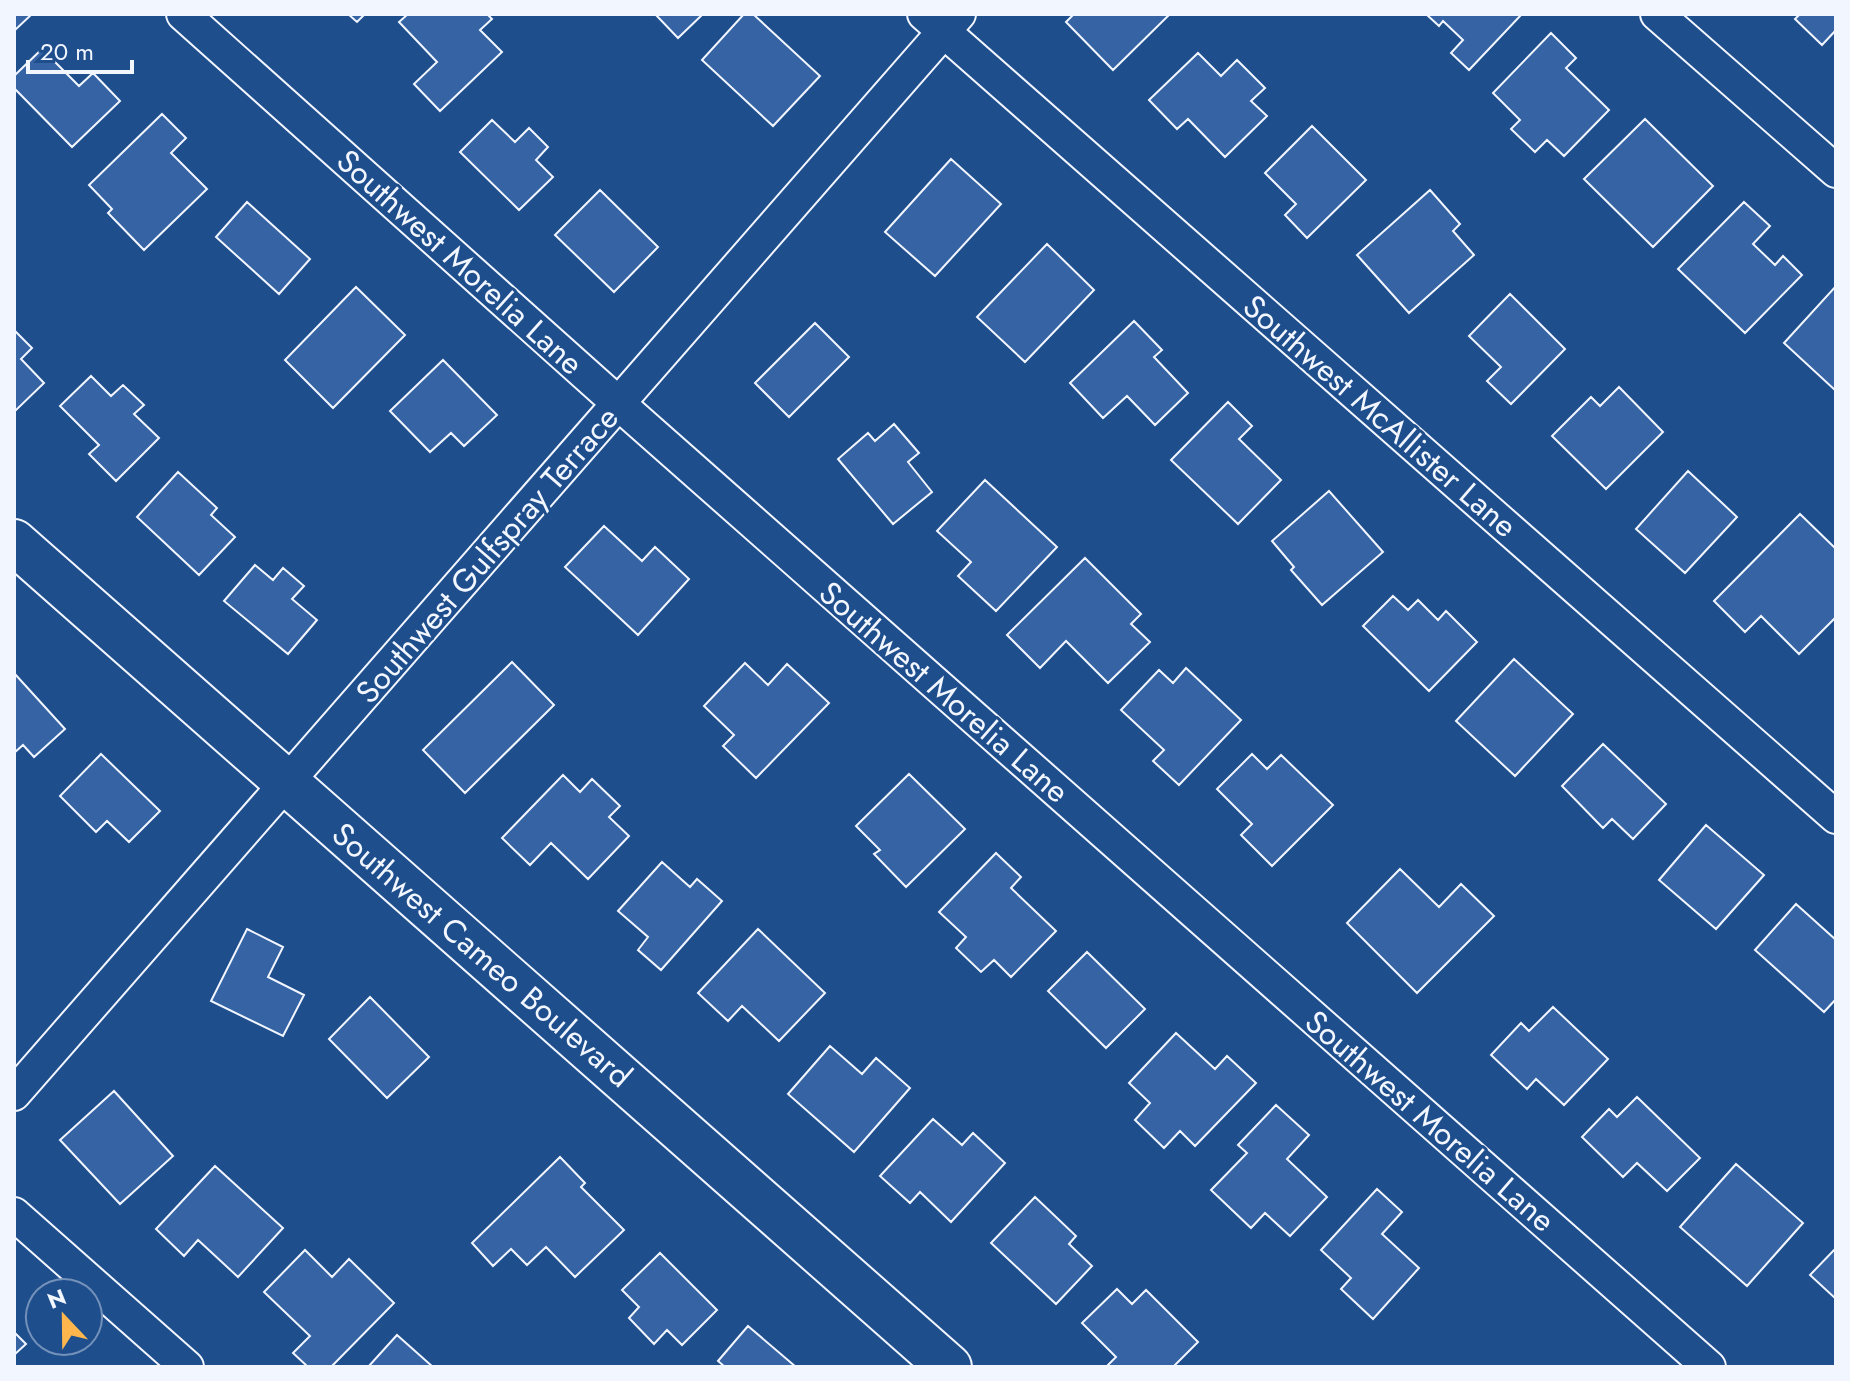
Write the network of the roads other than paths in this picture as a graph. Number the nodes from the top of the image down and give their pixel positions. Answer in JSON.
{"nodes":[{"id":1,"x":183,"y":14,"type":"edge"},
{"id":2,"x":1657,"y":14,"type":"edge"},
{"id":3,"x":942,"y":20,"type":"edge"},
{"id":4,"x":1836,"y":171,"type":"edge"},
{"id":5,"x":619,"y":404,"type":"junction"},
{"id":6,"x":14,"y":542,"type":"edge"},
{"id":7,"x":287,"y":783,"type":"junction"},
{"id":8,"x":1836,"y":817,"type":"edge"},
{"id":9,"x":14,"y":1094,"type":"edge"},
{"id":10,"x":14,"y":1214,"type":"edge"},
{"id":11,"x":187,"y":1367,"type":"edge"},
{"id":12,"x":949,"y":1367,"type":"edge"},
{"id":13,"x":1709,"y":1367,"type":"edge"}],
"edges":[{"from":1,"to":5,"type":"street","name":"Southwest Morelia Lane"},
{"from":2,"to":4,"type":"street"},
{"from":3,"to":5,"type":"street","name":"Southwest Gulfspray Terrace"},
{"from":3,"to":8,"type":"street","name":"Southwest McAllister Lane"},
{"from":5,"to":7,"type":"street","name":"Southwest Gulfspray Terrace"},
{"from":5,"to":13,"type":"street","name":"Southwest Morelia Lane"},
{"from":6,"to":7,"type":"street","name":"Southwest Cameo Boulevard"},
{"from":7,"to":9,"type":"street","name":"Southwest Gulfspray Terrace"},
{"from":7,"to":12,"type":"street","name":"Southwest Cameo Boulevard"},
{"from":10,"to":11,"type":"street"}]}
